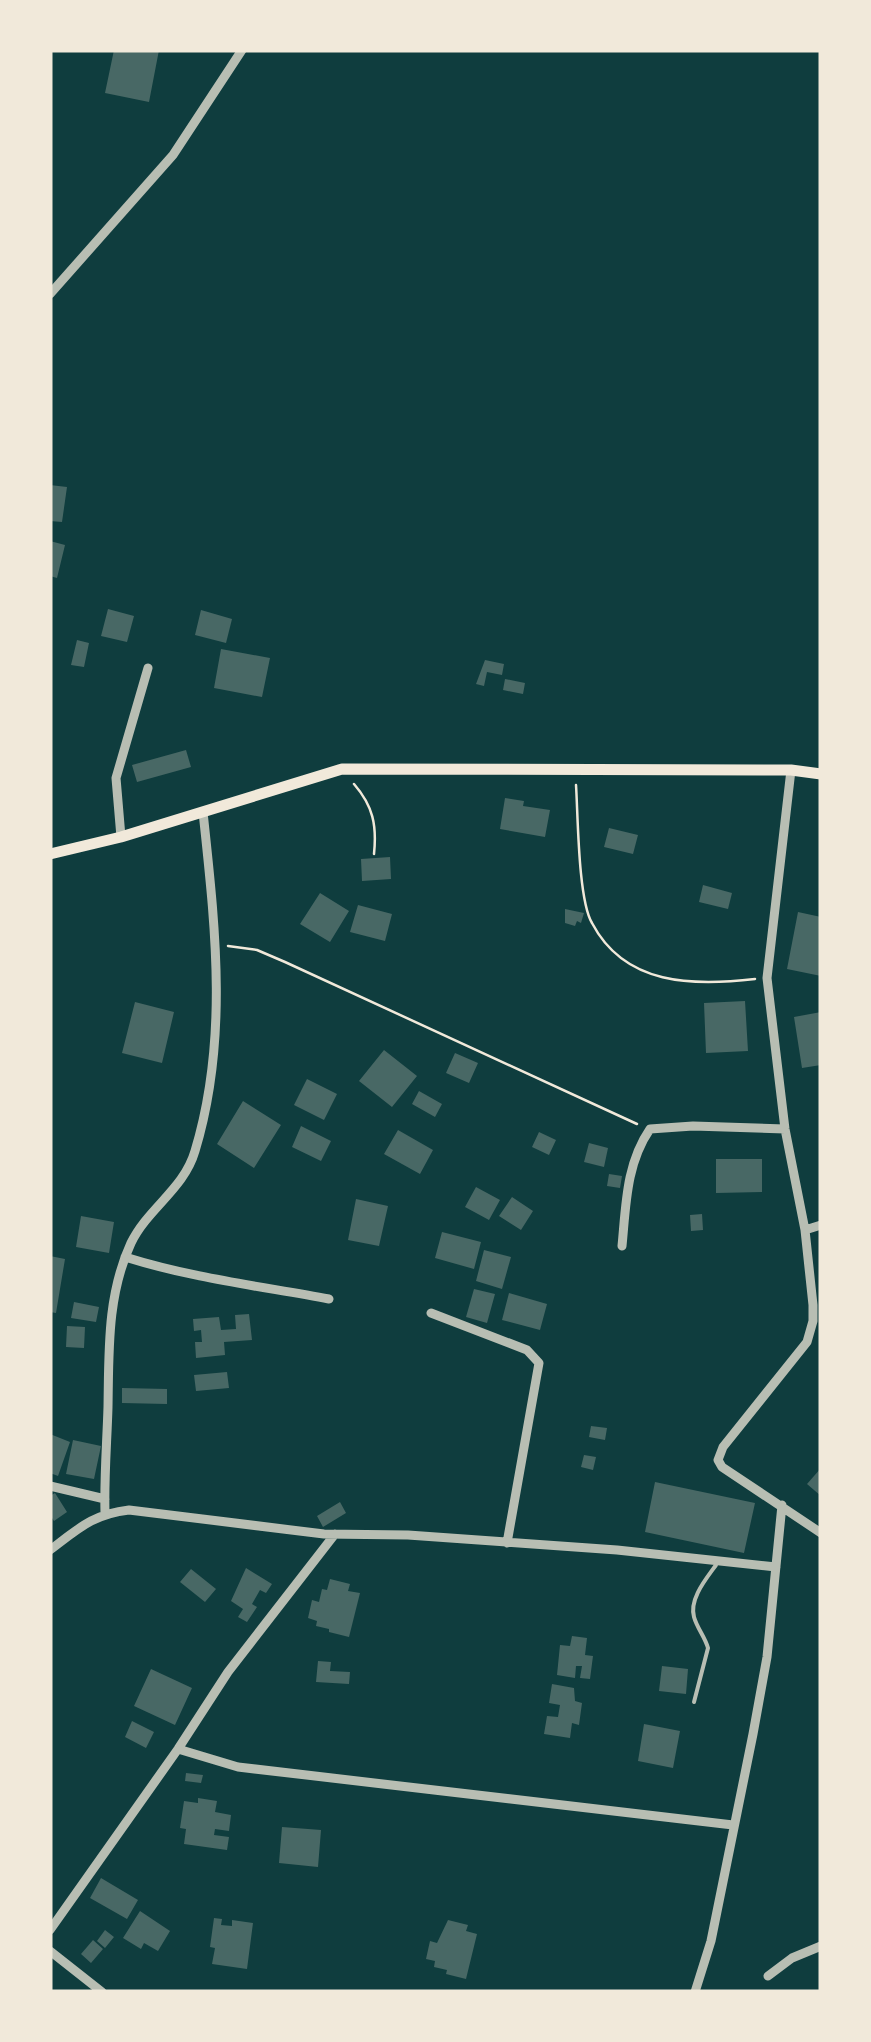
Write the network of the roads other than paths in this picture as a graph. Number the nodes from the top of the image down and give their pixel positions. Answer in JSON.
{"nodes":[{"id":1,"x":242,"y":50,"type":"edge"},
{"id":2,"x":50,"y":294,"type":"edge"},
{"id":3,"x":148,"y":668,"type":"dead end"},
{"id":4,"x":792,"y":770,"type":"junction"},
{"id":5,"x":821,"y":774,"type":"edge"},
{"id":6,"x":202,"y":812,"type":"junction"},
{"id":7,"x":121,"y":837,"type":"junction"},
{"id":8,"x":50,"y":854,"type":"edge"},
{"id":9,"x":784,"y":1129,"type":"junction"},
{"id":10,"x":821,"y":1225,"type":"edge"},
{"id":11,"x":805,"y":1230,"type":"junction"},
{"id":12,"x":622,"y":1246,"type":"dead end"},
{"id":13,"x":124,"y":1258,"type":"junction"},
{"id":14,"x":329,"y":1299,"type":"dead end"},
{"id":15,"x":431,"y":1312,"type":"dead end"},
{"id":16,"x":50,"y":1486,"type":"edge"},
{"id":17,"x":105,"y":1500,"type":"junction"},
{"id":18,"x":782,"y":1505,"type":"junction"},
{"id":19,"x":106,"y":1513,"type":"junction"},
{"id":20,"x":821,"y":1533,"type":"edge"},
{"id":21,"x":335,"y":1534,"type":"junction"},
{"id":22,"x":506,"y":1543,"type":"junction"},
{"id":23,"x":50,"y":1550,"type":"edge"},
{"id":24,"x":719,"y":1561,"type":"junction"},
{"id":25,"x":776,"y":1567,"type":"junction"},
{"id":26,"x":694,"y":1702,"type":"dead end"},
{"id":27,"x":178,"y":1749,"type":"junction"},
{"id":28,"x":733,"y":1825,"type":"junction"},
{"id":29,"x":50,"y":1930,"type":"edge"},
{"id":30,"x":821,"y":1946,"type":"edge"},
{"id":31,"x":50,"y":1951,"type":"edge"},
{"id":32,"x":768,"y":1976,"type":"dead end"},
{"id":33,"x":102,"y":1992,"type":"edge"},
{"id":34,"x":695,"y":1992,"type":"edge"}],
"edges":[{"from":1,"to":2,"type":"street"},
{"from":3,"to":7,"type":"street"},
{"from":4,"to":5,"type":"main road"},
{"from":4,"to":6,"type":"main road"},
{"from":4,"to":9,"type":"street"},
{"from":6,"to":7,"type":"main road"},
{"from":6,"to":13,"type":"street"},
{"from":7,"to":8,"type":"main road"},
{"from":9,"to":11,"type":"street"},
{"from":9,"to":12,"type":"street"},
{"from":10,"to":11,"type":"street"},
{"from":11,"to":18,"type":"street"},
{"from":13,"to":14,"type":"street"},
{"from":13,"to":17,"type":"street"},
{"from":15,"to":22,"type":"street"},
{"from":16,"to":17,"type":"street"},
{"from":17,"to":19,"type":"street"},
{"from":18,"to":20,"type":"street"},
{"from":18,"to":25,"type":"street"},
{"from":19,"to":21,"type":"street"},
{"from":19,"to":23,"type":"street"},
{"from":21,"to":22,"type":"street"},
{"from":21,"to":27,"type":"street"},
{"from":22,"to":24,"type":"street"},
{"from":24,"to":25,"type":"street"},
{"from":24,"to":26,"type":"lane"},
{"from":25,"to":28,"type":"street"},
{"from":27,"to":28,"type":"street"},
{"from":27,"to":29,"type":"street"},
{"from":28,"to":34,"type":"street"},
{"from":30,"to":32,"type":"street"},
{"from":31,"to":33,"type":"street"}]}
